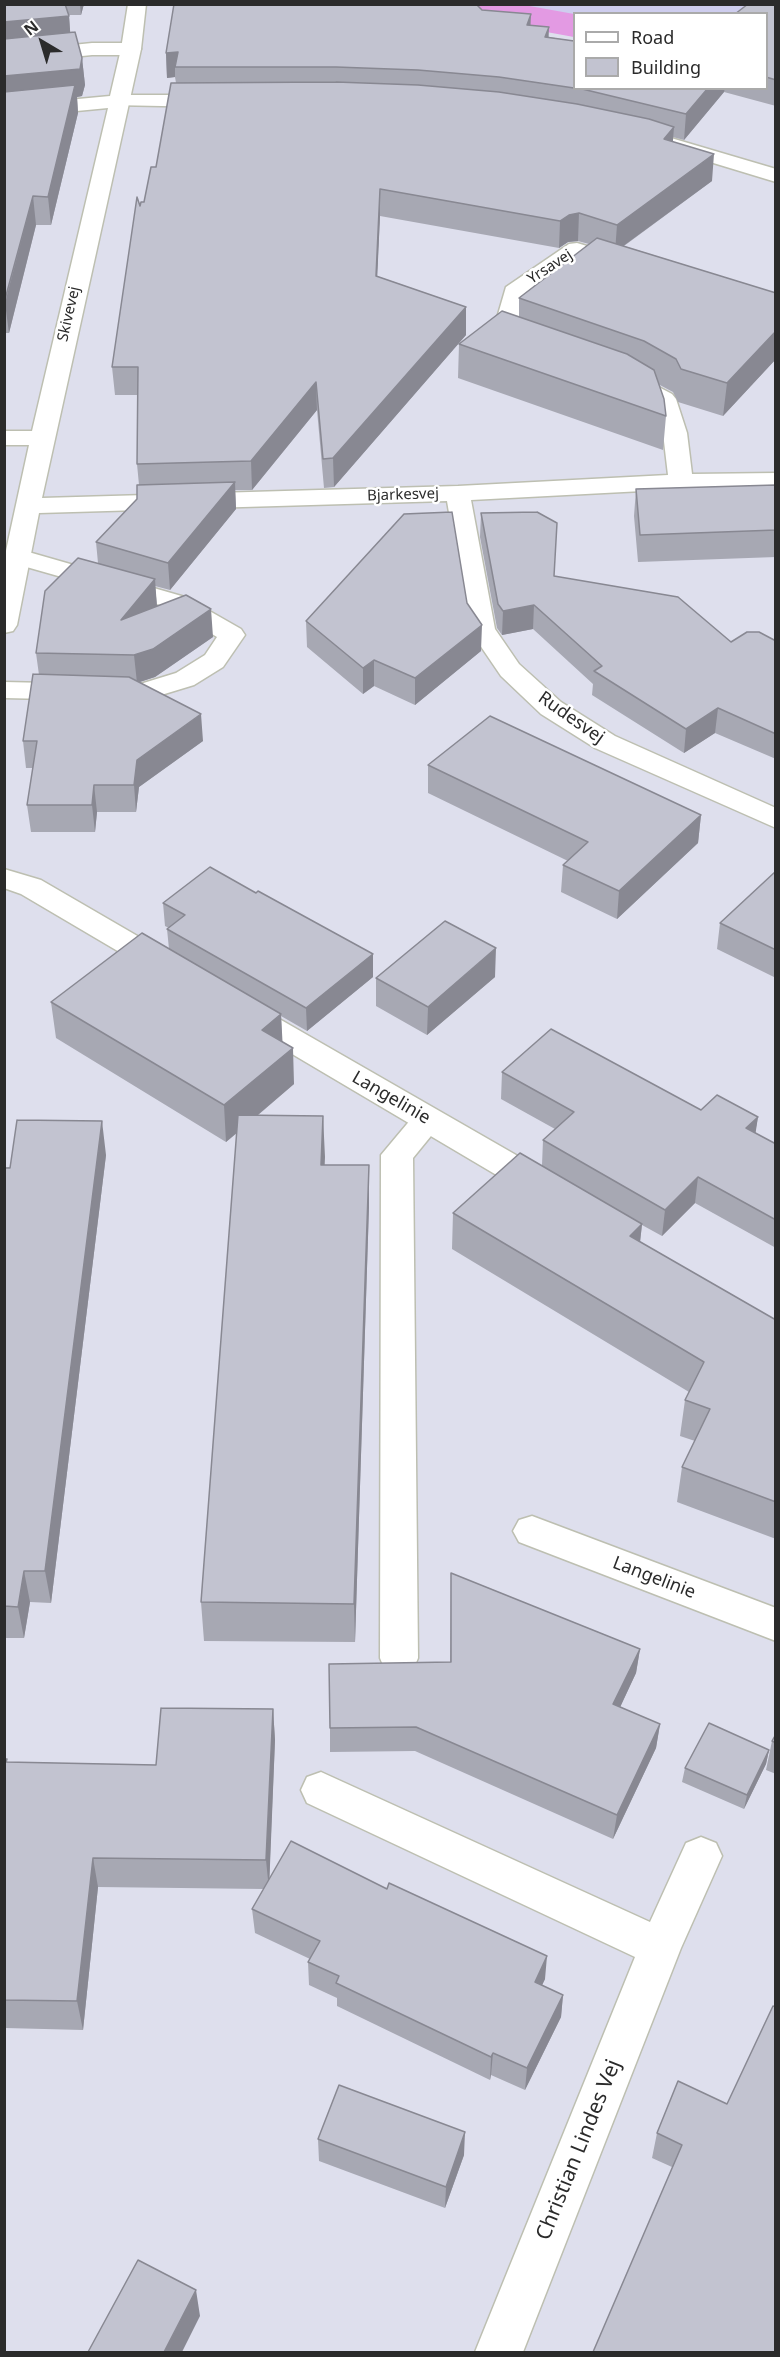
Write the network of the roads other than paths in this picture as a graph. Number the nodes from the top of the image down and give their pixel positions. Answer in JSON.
{"nodes":[{"id":1,"x":137,"y":4,"type":"edge"},
{"id":2,"x":131,"y":49,"type":"junction"},
{"id":3,"x":4,"y":58,"type":"edge"},
{"id":4,"x":118,"y":101,"type":"junction"},
{"id":5,"x":234,"y":101,"type":"edge"},
{"id":6,"x":4,"y":112,"type":"edge"},
{"id":7,"x":653,"y":139,"type":"edge"},
{"id":8,"x":776,"y":176,"type":"edge"},
{"id":9,"x":643,"y":270,"type":"edge"},
{"id":10,"x":546,"y":350,"type":"edge"},
{"id":11,"x":600,"y":370,"type":"edge"},
{"id":12,"x":4,"y":438,"type":"edge"},
{"id":13,"x":42,"y":438,"type":"junction"},
{"id":14,"x":776,"y":480,"type":"edge"},
{"id":15,"x":681,"y":482,"type":"junction"},
{"id":16,"x":458,"y":493,"type":"junction"},
{"id":17,"x":30,"y":506,"type":"junction"},
{"id":18,"x":18,"y":557,"type":"junction"},
{"id":19,"x":4,"y":625,"type":"edge"},
{"id":20,"x":4,"y":690,"type":"edge"},
{"id":21,"x":776,"y":819,"type":"edge"},
{"id":22,"x":4,"y":878,"type":"edge"},
{"id":23,"x":428,"y":1120,"type":"junction"},
{"id":24,"x":570,"y":1203,"type":"edge"},
{"id":25,"x":532,"y":1531,"type":"dead end"},
{"id":26,"x":776,"y":1625,"type":"edge"},
{"id":27,"x":399,"y":1658,"type":"dead end"},
{"id":28,"x":321,"y":1790,"type":"dead end"},
{"id":29,"x":700,"y":1856,"type":"dead end"},
{"id":30,"x":660,"y":1948,"type":"junction"},
{"id":31,"x":499,"y":2352,"type":"edge"}],
"edges":[{"from":1,"to":2,"type":"street","name":"Skivevej"},
{"from":2,"to":3,"type":"street"},
{"from":2,"to":4,"type":"street","name":"Skivevej"},
{"from":4,"to":5,"type":"street"},
{"from":4,"to":6,"type":"street"},
{"from":4,"to":13,"type":"street","name":"Skivevej"},
{"from":7,"to":8,"type":"street"},
{"from":9,"to":10,"type":"street","name":"Yrsavej"},
{"from":11,"to":15,"type":"street"},
{"from":12,"to":13,"type":"street"},
{"from":13,"to":17,"type":"street","name":"Skivevej"},
{"from":14,"to":15,"type":"street","name":"Bjarkesvej"},
{"from":15,"to":16,"type":"street","name":"Bjarkesvej"},
{"from":16,"to":17,"type":"street","name":"Bjarkesvej"},
{"from":16,"to":21,"type":"street","name":"Rudesvej"},
{"from":17,"to":18,"type":"street","name":"Skivevej"},
{"from":18,"to":19,"type":"street","name":"Skivevej"},
{"from":18,"to":20,"type":"street"},
{"from":22,"to":23,"type":"street","name":"Langelinie"},
{"from":23,"to":24,"type":"street","name":"Langelinie"},
{"from":23,"to":27,"type":"street"},
{"from":25,"to":26,"type":"street","name":"Langelinie"},
{"from":28,"to":30,"type":"street"},
{"from":29,"to":30,"type":"street","name":"Christian Lindes Vej"},
{"from":30,"to":31,"type":"street","name":"Christian Lindes Vej"}]}
